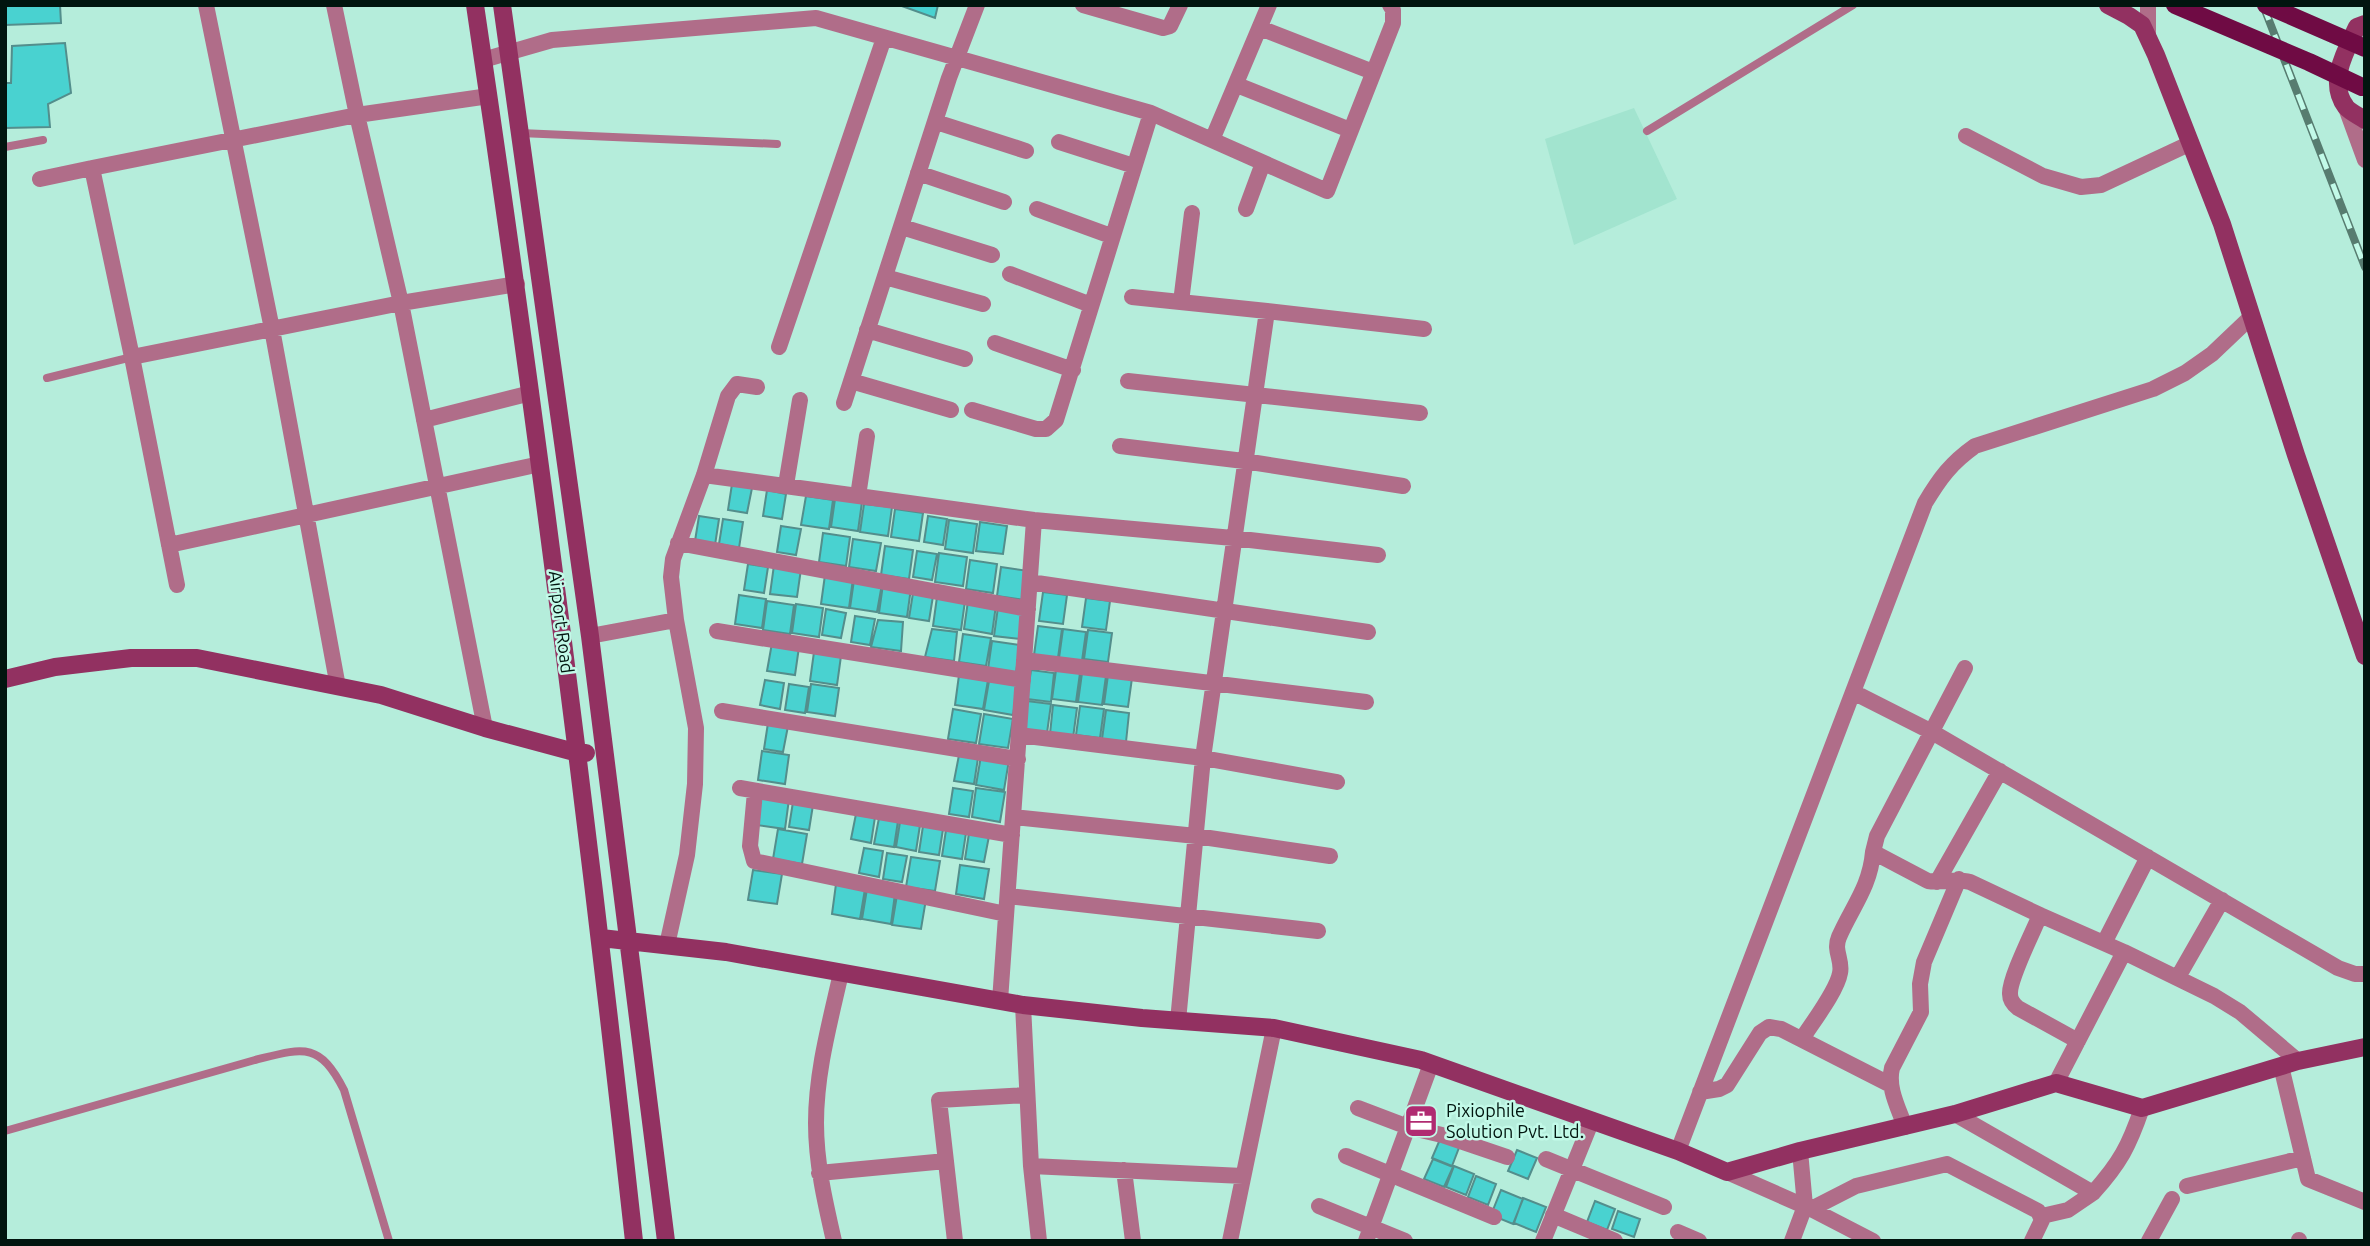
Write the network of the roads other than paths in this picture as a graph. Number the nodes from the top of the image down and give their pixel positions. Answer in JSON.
{"nodes":[{"id":1,"x":206,"y":5,"type":"edge"},
{"id":2,"x":334,"y":5,"type":"edge"},
{"id":3,"x":475,"y":5,"type":"edge"},
{"id":4,"x":502,"y":5,"type":"edge"},
{"id":5,"x":977,"y":5,"type":"edge"},
{"id":6,"x":1083,"y":5,"type":"edge"},
{"id":7,"x":1180,"y":5,"type":"edge"},
{"id":8,"x":1269,"y":5,"type":"edge"},
{"id":9,"x":1390,"y":5,"type":"edge"},
{"id":10,"x":1853,"y":5,"type":"edge"},
{"id":11,"x":2108,"y":5,"type":"edge"},
{"id":12,"x":2148,"y":5,"type":"edge"},
{"id":13,"x":2175,"y":5,"type":"edge"},
{"id":14,"x":2266,"y":5,"type":"edge"},
{"id":15,"x":2365,"y":24,"type":"edge"},
{"id":16,"x":1260,"y":29,"type":"junction"},
{"id":17,"x":2148,"y":36,"type":"junction"},
{"id":18,"x":884,"y":38,"type":"junction"},
{"id":19,"x":2365,"y":48,"type":"edge"},
{"id":20,"x":509,"y":52,"type":"junction"},
{"id":21,"x":956,"y":58,"type":"junction"},
{"id":22,"x":483,"y":60,"type":"junction"},
{"id":23,"x":1373,"y":72,"type":"junction"},
{"id":24,"x":1237,"y":85,"type":"junction"},
{"id":25,"x":2362,"y":87,"type":"dead end"},
{"id":26,"x":489,"y":96,"type":"junction"},
{"id":27,"x":2346,"y":108,"type":"junction"},
{"id":28,"x":1151,"y":113,"type":"junction"},
{"id":29,"x":357,"y":115,"type":"junction"},
{"id":30,"x":2365,"y":120,"type":"edge"},
{"id":31,"x":936,"y":122,"type":"junction"},
{"id":32,"x":1350,"y":130,"type":"junction"},
{"id":33,"x":1647,"y":131,"type":"dead end"},
{"id":34,"x":520,"y":133,"type":"junction"},
{"id":35,"x":1966,"y":136,"type":"dead end"},
{"id":36,"x":43,"y":140,"type":"dead end"},
{"id":37,"x":232,"y":140,"type":"junction"},
{"id":38,"x":1212,"y":140,"type":"junction"},
{"id":39,"x":1059,"y":142,"type":"dead end"},
{"id":40,"x":2191,"y":143,"type":"junction"},
{"id":41,"x":777,"y":144,"type":"dead end"},
{"id":42,"x":5,"y":146,"type":"edge"},
{"id":43,"x":1026,"y":151,"type":"dead end"},
{"id":44,"x":2365,"y":160,"type":"edge"},
{"id":45,"x":1263,"y":163,"type":"junction"},
{"id":46,"x":1134,"y":166,"type":"junction"},
{"id":47,"x":92,"y":168,"type":"junction"},
{"id":48,"x":918,"y":173,"type":"junction"},
{"id":49,"x":40,"y":179,"type":"dead end"},
{"id":50,"x":1004,"y":202,"type":"dead end"},
{"id":51,"x":1037,"y":209,"type":"dead end"},
{"id":52,"x":1246,"y":209,"type":"dead end"},
{"id":53,"x":1192,"y":213,"type":"dead end"},
{"id":54,"x":902,"y":226,"type":"junction"},
{"id":55,"x":1111,"y":236,"type":"junction"},
{"id":56,"x":992,"y":255,"type":"dead end"},
{"id":57,"x":1010,"y":274,"type":"dead end"},
{"id":58,"x":885,"y":277,"type":"junction"},
{"id":59,"x":517,"y":284,"type":"junction"},
{"id":60,"x":1132,"y":297,"type":"dead end"},
{"id":61,"x":1181,"y":302,"type":"junction"},
{"id":62,"x":401,"y":303,"type":"junction"},
{"id":63,"x":983,"y":304,"type":"dead end"},
{"id":64,"x":1091,"y":305,"type":"junction"},
{"id":65,"x":1267,"y":311,"type":"junction"},
{"id":66,"x":2252,"y":316,"type":"junction"},
{"id":67,"x":272,"y":329,"type":"junction"},
{"id":68,"x":1424,"y":329,"type":"dead end"},
{"id":69,"x":867,"y":330,"type":"junction"},
{"id":70,"x":995,"y":343,"type":"dead end"},
{"id":71,"x":779,"y":347,"type":"dead end"},
{"id":72,"x":132,"y":357,"type":"junction"},
{"id":73,"x":965,"y":359,"type":"dead end"},
{"id":74,"x":1073,"y":370,"type":"junction"},
{"id":75,"x":47,"y":378,"type":"dead end"},
{"id":76,"x":851,"y":381,"type":"junction"},
{"id":77,"x":1128,"y":381,"type":"dead end"},
{"id":78,"x":757,"y":387,"type":"dead end"},
{"id":79,"x":531,"y":393,"type":"junction"},
{"id":80,"x":1254,"y":396,"type":"junction"},
{"id":81,"x":800,"y":400,"type":"dead end"},
{"id":82,"x":844,"y":403,"type":"dead end"},
{"id":83,"x":951,"y":410,"type":"dead end"},
{"id":84,"x":972,"y":410,"type":"dead end"},
{"id":85,"x":1420,"y":413,"type":"dead end"},
{"id":86,"x":424,"y":420,"type":"junction"},
{"id":87,"x":867,"y":436,"type":"dead end"},
{"id":88,"x":1120,"y":446,"type":"dead end"},
{"id":89,"x":1244,"y":461,"type":"junction"},
{"id":90,"x":540,"y":464,"type":"junction"},
{"id":91,"x":705,"y":475,"type":"junction"},
{"id":92,"x":437,"y":485,"type":"junction"},
{"id":93,"x":786,"y":485,"type":"junction"},
{"id":94,"x":1403,"y":486,"type":"dead end"},
{"id":95,"x":858,"y":496,"type":"junction"},
{"id":96,"x":306,"y":515,"type":"junction"},
{"id":97,"x":1034,"y":520,"type":"junction"},
{"id":98,"x":1233,"y":538,"type":"junction"},
{"id":99,"x":678,"y":542,"type":"junction"},
{"id":100,"x":169,"y":545,"type":"junction"},
{"id":101,"x":1378,"y":555,"type":"dead end"},
{"id":102,"x":1030,"y":582,"type":"junction"},
{"id":103,"x":177,"y":585,"type":"dead end"},
{"id":104,"x":1028,"y":609,"type":"junction"},
{"id":105,"x":1223,"y":611,"type":"junction"},
{"id":106,"x":676,"y":620,"type":"junction"},
{"id":107,"x":717,"y":631,"type":"dead end"},
{"id":108,"x":1367,"y":632,"type":"dead end"},
{"id":109,"x":590,"y":636,"type":"junction"},
{"id":110,"x":2365,"y":656,"type":"edge"},
{"id":111,"x":1024,"y":660,"type":"junction"},
{"id":112,"x":1965,"y":668,"type":"dead end"},
{"id":113,"x":5,"y":679,"type":"edge"},
{"id":114,"x":1023,"y":680,"type":"junction"},
{"id":115,"x":1213,"y":682,"type":"junction"},
{"id":116,"x":338,"y":687,"type":"junction"},
{"id":117,"x":1853,"y":692,"type":"junction"},
{"id":118,"x":1366,"y":702,"type":"dead end"},
{"id":119,"x":722,"y":711,"type":"dead end"},
{"id":120,"x":485,"y":728,"type":"junction"},
{"id":121,"x":1932,"y":732,"type":"junction"},
{"id":122,"x":1019,"y":735,"type":"junction"},
{"id":123,"x":578,"y":753,"type":"junction"},
{"id":124,"x":605,"y":753,"type":"junction"},
{"id":125,"x":1203,"y":758,"type":"junction"},
{"id":126,"x":1018,"y":759,"type":"junction"},
{"id":127,"x":2000,"y":771,"type":"junction"},
{"id":128,"x":1337,"y":782,"type":"dead end"},
{"id":129,"x":1013,"y":817,"type":"junction"},
{"id":130,"x":1012,"y":835,"type":"junction"},
{"id":131,"x":1196,"y":836,"type":"junction"},
{"id":132,"x":1873,"y":852,"type":"junction"},
{"id":133,"x":1330,"y":856,"type":"dead end"},
{"id":134,"x":2148,"y":857,"type":"junction"},
{"id":135,"x":1959,"y":879,"type":"junction"},
{"id":136,"x":1937,"y":882,"type":"junction"},
{"id":137,"x":1008,"y":896,"type":"junction"},
{"id":138,"x":2222,"y":900,"type":"junction"},
{"id":139,"x":1006,"y":914,"type":"junction"},
{"id":140,"x":2040,"y":915,"type":"junction"},
{"id":141,"x":1188,"y":918,"type":"junction"},
{"id":142,"x":1318,"y":931,"type":"dead end"},
{"id":143,"x":601,"y":938,"type":"junction"},
{"id":144,"x":630,"y":941,"type":"junction"},
{"id":145,"x":2104,"y":943,"type":"junction"},
{"id":146,"x":667,"y":945,"type":"junction"},
{"id":147,"x":2124,"y":952,"type":"junction"},
{"id":148,"x":841,"y":973,"type":"junction"},
{"id":149,"x":2365,"y":974,"type":"edge"},
{"id":150,"x":2178,"y":977,"type":"junction"},
{"id":151,"x":1000,"y":1001,"type":"junction"},
{"id":152,"x":1023,"y":1005,"type":"junction"},
{"id":153,"x":1178,"y":1021,"type":"junction"},
{"id":154,"x":1274,"y":1028,"type":"junction"},
{"id":155,"x":1802,"y":1039,"type":"junction"},
{"id":156,"x":2078,"y":1041,"type":"junction"},
{"id":157,"x":2365,"y":1047,"type":"edge"},
{"id":158,"x":2290,"y":1063,"type":"junction"},
{"id":159,"x":1431,"y":1064,"type":"junction"},
{"id":160,"x":2056,"y":1083,"type":"junction"},
{"id":161,"x":1891,"y":1085,"type":"junction"},
{"id":162,"x":1700,"y":1092,"type":"junction"},
{"id":163,"x":1027,"y":1096,"type":"junction"},
{"id":164,"x":1358,"y":1108,"type":"dead end"},
{"id":165,"x":2142,"y":1108,"type":"junction"},
{"id":166,"x":1955,"y":1114,"type":"junction"},
{"id":167,"x":1592,"y":1120,"type":"junction"},
{"id":168,"x":1408,"y":1127,"type":"junction"},
{"id":169,"x":1905,"y":1127,"type":"junction"},
{"id":170,"x":5,"y":1131,"type":"edge"},
{"id":171,"x":1678,"y":1152,"type":"junction"},
{"id":172,"x":1800,"y":1152,"type":"junction"},
{"id":173,"x":1346,"y":1156,"type":"dead end"},
{"id":174,"x":1507,"y":1157,"type":"dead end"},
{"id":175,"x":2303,"y":1158,"type":"junction"},
{"id":176,"x":1546,"y":1159,"type":"dead end"},
{"id":177,"x":946,"y":1161,"type":"junction"},
{"id":178,"x":1031,"y":1166,"type":"junction"},
{"id":179,"x":1124,"y":1170,"type":"junction"},
{"id":180,"x":1572,"y":1170,"type":"junction"},
{"id":181,"x":1727,"y":1172,"type":"junction"},
{"id":182,"x":819,"y":1173,"type":"junction"},
{"id":183,"x":1391,"y":1175,"type":"junction"},
{"id":184,"x":1243,"y":1176,"type":"junction"},
{"id":185,"x":2187,"y":1186,"type":"dead end"},
{"id":186,"x":2093,"y":1192,"type":"junction"},
{"id":187,"x":2172,"y":1199,"type":"dead end"},
{"id":188,"x":2365,"y":1202,"type":"edge"},
{"id":189,"x":1319,"y":1206,"type":"dead end"},
{"id":190,"x":1664,"y":1207,"type":"dead end"},
{"id":191,"x":1808,"y":1208,"type":"junction"},
{"id":192,"x":1553,"y":1215,"type":"junction"},
{"id":193,"x":2042,"y":1216,"type":"junction"},
{"id":194,"x":1494,"y":1217,"type":"dead end"},
{"id":195,"x":1678,"y":1232,"type":"dead end"},
{"id":196,"x":1369,"y":1234,"type":"edge"},
{"id":197,"x":389,"y":1241,"type":"edge"},
{"id":198,"x":634,"y":1241,"type":"edge"},
{"id":199,"x":666,"y":1241,"type":"edge"},
{"id":200,"x":834,"y":1241,"type":"edge"},
{"id":201,"x":955,"y":1241,"type":"edge"},
{"id":202,"x":1039,"y":1241,"type":"edge"},
{"id":203,"x":1133,"y":1241,"type":"edge"},
{"id":204,"x":1230,"y":1241,"type":"edge"},
{"id":205,"x":1405,"y":1241,"type":"edge"},
{"id":206,"x":1543,"y":1241,"type":"edge"},
{"id":207,"x":1615,"y":1241,"type":"edge"},
{"id":208,"x":1699,"y":1241,"type":"edge"},
{"id":209,"x":1792,"y":1241,"type":"edge"},
{"id":210,"x":1874,"y":1241,"type":"edge"},
{"id":211,"x":2032,"y":1241,"type":"edge"},
{"id":212,"x":2149,"y":1241,"type":"edge"}],
"edges":[{"from":1,"to":37,"type":"street"},
{"from":2,"to":29,"type":"street"},
{"from":3,"to":22,"type":"street","name":"Airport Road"},
{"from":4,"to":20,"type":"street"},
{"from":5,"to":21,"type":"street"},
{"from":6,"to":7,"type":"street"},
{"from":8,"to":16,"type":"street"},
{"from":9,"to":23,"type":"street"},
{"from":10,"to":33,"type":"lane"},
{"from":11,"to":17,"type":"street"},
{"from":12,"to":17,"type":"street"},
{"from":13,"to":25,"type":"main road","bridge":true},
{"from":14,"to":19,"type":"main road","bridge":true},
{"from":15,"to":27,"type":"street"},
{"from":16,"to":23,"type":"street"},
{"from":16,"to":24,"type":"street"},
{"from":17,"to":40,"type":"street"},
{"from":18,"to":20,"type":"street"},
{"from":18,"to":21,"type":"street"},
{"from":18,"to":71,"type":"street"},
{"from":20,"to":22,"type":"street"},
{"from":20,"to":34,"type":"street"},
{"from":21,"to":28,"type":"street"},
{"from":21,"to":31,"type":"street"},
{"from":22,"to":26,"type":"street","name":"Airport Road"},
{"from":23,"to":32,"type":"street"},
{"from":24,"to":32,"type":"street"},
{"from":24,"to":38,"type":"street"},
{"from":26,"to":29,"type":"street"},
{"from":26,"to":59,"type":"street","name":"Airport Road"},
{"from":27,"to":30,"type":"street"},
{"from":27,"to":44,"type":"street"},
{"from":28,"to":38,"type":"street"},
{"from":28,"to":46,"type":"street"},
{"from":29,"to":37,"type":"street"},
{"from":29,"to":62,"type":"street"},
{"from":31,"to":43,"type":"street"},
{"from":31,"to":48,"type":"street"},
{"from":32,"to":45,"type":"street"},
{"from":34,"to":41,"type":"lane"},
{"from":34,"to":109,"type":"street"},
{"from":35,"to":40,"type":"street"},
{"from":36,"to":42,"type":"lane"},
{"from":37,"to":47,"type":"street"},
{"from":37,"to":67,"type":"street"},
{"from":38,"to":45,"type":"street"},
{"from":39,"to":46,"type":"street"},
{"from":40,"to":66,"type":"street"},
{"from":45,"to":52,"type":"street"},
{"from":46,"to":55,"type":"street"},
{"from":47,"to":49,"type":"street"},
{"from":47,"to":72,"type":"street"},
{"from":48,"to":50,"type":"street"},
{"from":48,"to":54,"type":"street"},
{"from":51,"to":55,"type":"street"},
{"from":53,"to":61,"type":"street"},
{"from":54,"to":56,"type":"street"},
{"from":54,"to":58,"type":"street"},
{"from":55,"to":64,"type":"street"},
{"from":57,"to":64,"type":"street"},
{"from":58,"to":63,"type":"street"},
{"from":58,"to":69,"type":"street"},
{"from":59,"to":62,"type":"street"},
{"from":59,"to":79,"type":"street","name":"Airport Road"},
{"from":60,"to":61,"type":"street"},
{"from":61,"to":65,"type":"street"},
{"from":62,"to":67,"type":"street"},
{"from":62,"to":86,"type":"street"},
{"from":64,"to":74,"type":"street"},
{"from":65,"to":68,"type":"street"},
{"from":65,"to":80,"type":"street"},
{"from":66,"to":110,"type":"street"},
{"from":66,"to":117,"type":"street"},
{"from":67,"to":72,"type":"street"},
{"from":67,"to":96,"type":"street"},
{"from":69,"to":73,"type":"street"},
{"from":69,"to":76,"type":"street"},
{"from":70,"to":74,"type":"street"},
{"from":72,"to":75,"type":"lane"},
{"from":72,"to":100,"type":"street"},
{"from":74,"to":84,"type":"street"},
{"from":76,"to":82,"type":"street"},
{"from":76,"to":83,"type":"street"},
{"from":77,"to":80,"type":"street"},
{"from":78,"to":91,"type":"street"},
{"from":79,"to":86,"type":"street"},
{"from":79,"to":90,"type":"street","name":"Airport Road"},
{"from":80,"to":85,"type":"street"},
{"from":80,"to":89,"type":"street"},
{"from":81,"to":93,"type":"street"},
{"from":86,"to":92,"type":"street"},
{"from":87,"to":95,"type":"street"},
{"from":88,"to":89,"type":"street"},
{"from":89,"to":94,"type":"street"},
{"from":89,"to":98,"type":"street"},
{"from":90,"to":92,"type":"street"},
{"from":90,"to":123,"type":"street","name":"Airport Road"},
{"from":91,"to":93,"type":"street"},
{"from":91,"to":99,"type":"street"},
{"from":92,"to":96,"type":"street"},
{"from":92,"to":120,"type":"street"},
{"from":93,"to":95,"type":"street"},
{"from":95,"to":97,"type":"street"},
{"from":96,"to":100,"type":"street"},
{"from":96,"to":116,"type":"street"},
{"from":97,"to":98,"type":"street"},
{"from":97,"to":102,"type":"street"},
{"from":98,"to":101,"type":"street"},
{"from":98,"to":105,"type":"street"},
{"from":99,"to":104,"type":"street"},
{"from":99,"to":106,"type":"street"},
{"from":100,"to":103,"type":"street"},
{"from":102,"to":104,"type":"street"},
{"from":102,"to":105,"type":"street"},
{"from":104,"to":111,"type":"street"},
{"from":105,"to":108,"type":"street"},
{"from":105,"to":115,"type":"street"},
{"from":106,"to":109,"type":"street"},
{"from":106,"to":146,"type":"street"},
{"from":107,"to":114,"type":"street"},
{"from":109,"to":124,"type":"street"},
{"from":111,"to":114,"type":"street"},
{"from":111,"to":115,"type":"street"},
{"from":112,"to":121,"type":"street"},
{"from":113,"to":116,"type":"street"},
{"from":114,"to":122,"type":"street"},
{"from":115,"to":118,"type":"street"},
{"from":115,"to":125,"type":"street"},
{"from":116,"to":120,"type":"street"},
{"from":117,"to":121,"type":"street"},
{"from":117,"to":162,"type":"street"},
{"from":119,"to":126,"type":"street"},
{"from":120,"to":123,"type":"street"},
{"from":121,"to":127,"type":"street"},
{"from":121,"to":132,"type":"street"},
{"from":122,"to":125,"type":"street"},
{"from":122,"to":126,"type":"street"},
{"from":123,"to":124,"type":"street"},
{"from":123,"to":143,"type":"street","name":"Airport Road"},
{"from":124,"to":144,"type":"street"},
{"from":125,"to":128,"type":"street"},
{"from":125,"to":131,"type":"street"},
{"from":126,"to":129,"type":"street"},
{"from":127,"to":134,"type":"street"},
{"from":127,"to":136,"type":"street"},
{"from":129,"to":130,"type":"street"},
{"from":129,"to":131,"type":"street"},
{"from":130,"to":137,"type":"street"},
{"from":130,"to":139,"type":"street"},
{"from":131,"to":133,"type":"street"},
{"from":131,"to":141,"type":"street"},
{"from":132,"to":136,"type":"street"},
{"from":132,"to":155,"type":"street"},
{"from":134,"to":138,"type":"street"},
{"from":134,"to":145,"type":"street"},
{"from":135,"to":136,"type":"street"},
{"from":135,"to":140,"type":"street"},
{"from":135,"to":161,"type":"street"},
{"from":137,"to":139,"type":"street"},
{"from":137,"to":141,"type":"street"},
{"from":138,"to":149,"type":"street"},
{"from":138,"to":150,"type":"street"},
{"from":139,"to":151,"type":"street"},
{"from":140,"to":145,"type":"street"},
{"from":140,"to":156,"type":"street"},
{"from":141,"to":142,"type":"street"},
{"from":141,"to":153,"type":"street"},
{"from":143,"to":144,"type":"street"},
{"from":143,"to":198,"type":"street","name":"Airport Road"},
{"from":144,"to":146,"type":"street"},
{"from":144,"to":199,"type":"street"},
{"from":145,"to":147,"type":"street"},
{"from":146,"to":148,"type":"street"},
{"from":147,"to":150,"type":"street"},
{"from":147,"to":156,"type":"street"},
{"from":148,"to":151,"type":"street"},
{"from":148,"to":182,"type":"street"},
{"from":150,"to":158,"type":"street"},
{"from":151,"to":152,"type":"street"},
{"from":152,"to":153,"type":"street"},
{"from":152,"to":163,"type":"street"},
{"from":153,"to":154,"type":"street"},
{"from":154,"to":159,"type":"street"},
{"from":154,"to":184,"type":"street"},
{"from":155,"to":161,"type":"street"},
{"from":155,"to":162,"type":"street"},
{"from":156,"to":160,"type":"street"},
{"from":157,"to":158,"type":"street"},
{"from":158,"to":165,"type":"street"},
{"from":158,"to":175,"type":"street"},
{"from":159,"to":167,"type":"street"},
{"from":159,"to":168,"type":"street"},
{"from":160,"to":165,"type":"street"},
{"from":160,"to":166,"type":"street"},
{"from":161,"to":169,"type":"street"},
{"from":162,"to":171,"type":"street"},
{"from":163,"to":177,"type":"street"},
{"from":163,"to":178,"type":"street"},
{"from":164,"to":168,"type":"street"},
{"from":165,"to":186,"type":"street"},
{"from":166,"to":169,"type":"street"},
{"from":166,"to":186,"type":"street"},
{"from":167,"to":171,"type":"street"},
{"from":167,"to":180,"type":"street"},
{"from":168,"to":174,"type":"street"},
{"from":168,"to":183,"type":"street"},
{"from":169,"to":172,"type":"street"},
{"from":170,"to":197,"type":"lane"},
{"from":171,"to":181,"type":"street"},
{"from":172,"to":181,"type":"street"},
{"from":172,"to":191,"type":"street"},
{"from":173,"to":183,"type":"street"},
{"from":175,"to":185,"type":"street"},
{"from":175,"to":188,"type":"street"},
{"from":176,"to":180,"type":"street"},
{"from":177,"to":182,"type":"street"},
{"from":177,"to":201,"type":"street"},
{"from":178,"to":179,"type":"street"},
{"from":178,"to":202,"type":"street"},
{"from":179,"to":184,"type":"street"},
{"from":179,"to":203,"type":"street"},
{"from":180,"to":190,"type":"street"},
{"from":180,"to":192,"type":"street"},
{"from":181,"to":191,"type":"street"},
{"from":182,"to":200,"type":"street"},
{"from":183,"to":194,"type":"street"},
{"from":183,"to":196,"type":"street"},
{"from":184,"to":204,"type":"street"},
{"from":186,"to":193,"type":"street"},
{"from":187,"to":212,"type":"street"},
{"from":189,"to":196,"type":"street"},
{"from":191,"to":193,"type":"street"},
{"from":191,"to":209,"type":"street"},
{"from":191,"to":210,"type":"street"},
{"from":192,"to":206,"type":"street"},
{"from":192,"to":207,"type":"street"},
{"from":193,"to":211,"type":"street"},
{"from":195,"to":208,"type":"street"},
{"from":196,"to":205,"type":"street"}]}
